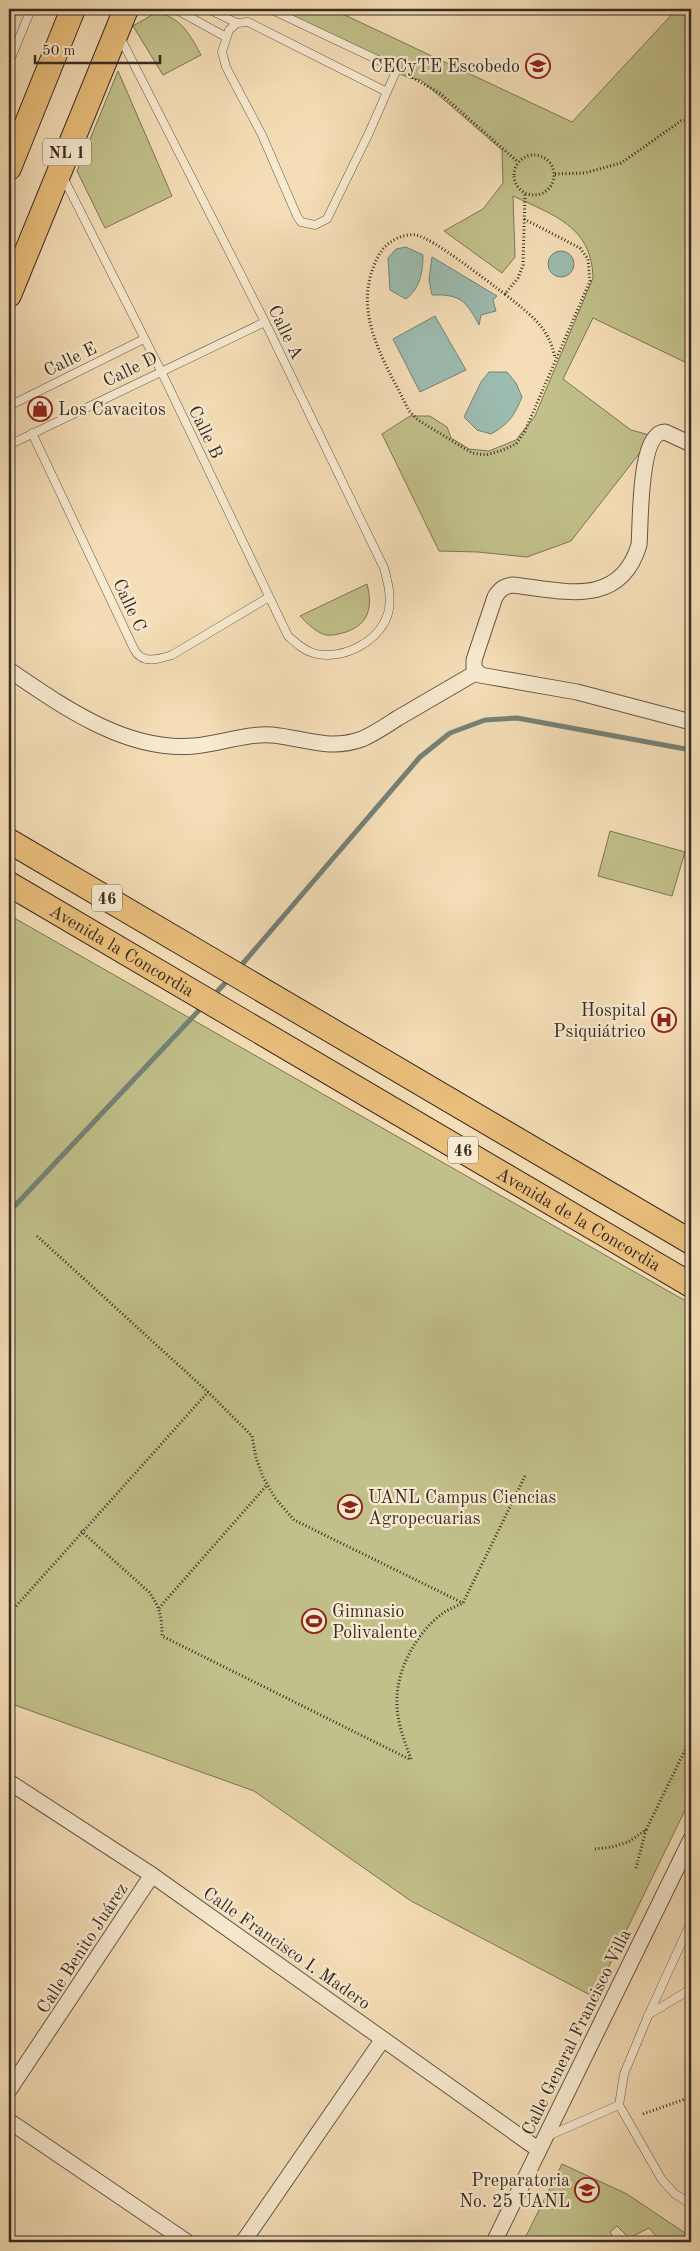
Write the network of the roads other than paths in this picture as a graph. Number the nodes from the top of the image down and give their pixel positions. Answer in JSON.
{"nodes":[{"id":1,"x":31,"y":9,"type":"edge"},
{"id":2,"x":73,"y":9,"type":"edge"},
{"id":3,"x":175,"y":9,"type":"edge"},
{"id":4,"x":208,"y":9,"type":"edge"},
{"id":5,"x":270,"y":9,"type":"edge"},
{"id":6,"x":126,"y":16,"type":"edge"},
{"id":7,"x":237,"y":23,"type":"junction"},
{"id":8,"x":226,"y":37,"type":"junction"},
{"id":9,"x":9,"y":63,"type":"edge"},
{"id":10,"x":387,"y":92,"type":"junction"},
{"id":11,"x":9,"y":168,"type":"edge"},
{"id":12,"x":60,"y":170,"type":"junction"},
{"id":13,"x":9,"y":296,"type":"edge"},
{"id":14,"x":265,"y":322,"type":"junction"},
{"id":15,"x":144,"y":339,"type":"junction"},
{"id":16,"x":161,"y":371,"type":"junction"},
{"id":17,"x":9,"y":406,"type":"edge"},
{"id":18,"x":32,"y":433,"type":"junction"},
{"id":19,"x":691,"y":444,"type":"edge"},
{"id":20,"x":9,"y":445,"type":"edge"},
{"id":21,"x":269,"y":597,"type":"junction"},
{"id":22,"x":360,"y":645,"type":"joint"},
{"id":23,"x":9,"y":670,"type":"edge"},
{"id":24,"x":477,"y":672,"type":"junction"},
{"id":25,"x":691,"y":722,"type":"edge"},
{"id":26,"x":9,"y":841,"type":"edge"},
{"id":27,"x":9,"y":884,"type":"edge"},
{"id":28,"x":260,"y":988,"type":"joint"},
{"id":29,"x":235,"y":1016,"type":"joint"},
{"id":30,"x":691,"y":1242,"type":"edge"},
{"id":31,"x":691,"y":1285,"type":"edge"},
{"id":32,"x":9,"y":1782,"type":"edge"},
{"id":33,"x":691,"y":1839,"type":"edge"},
{"id":34,"x":152,"y":1875,"type":"junction"},
{"id":35,"x":691,"y":1922,"type":"edge"},
{"id":36,"x":691,"y":1989,"type":"edge"},
{"id":37,"x":648,"y":2016,"type":"junction"},
{"id":38,"x":383,"y":2039,"type":"junction"},
{"id":39,"x":9,"y":2090,"type":"edge"},
{"id":40,"x":620,"y":2105,"type":"junction"},
{"id":41,"x":9,"y":2121,"type":"edge"},
{"id":42,"x":543,"y":2143,"type":"junction"},
{"id":43,"x":691,"y":2204,"type":"edge"},
{"id":44,"x":187,"y":2242,"type":"edge"},
{"id":45,"x":243,"y":2242,"type":"edge"},
{"id":46,"x":494,"y":2242,"type":"edge"}],
"edges":[{"from":1,"to":9,"type":"lane"},
{"from":2,"to":11,"type":"main road","number":"NL 1"},
{"from":3,"to":8,"type":"lane"},
{"from":4,"to":7,"type":"lane"},
{"from":5,"to":10,"type":"lane"},
{"from":6,"to":12,"type":"main road","number":"NL 1"},
{"from":6,"to":14,"type":"lane","name":"Calle A"},
{"from":7,"to":8,"type":"lane"},
{"from":7,"to":10,"type":"lane"},
{"from":8,"to":10,"type":"lane"},
{"from":12,"to":13,"type":"main road","number":"NL 1"},
{"from":12,"to":15,"type":"lane","name":"Calle B"},
{"from":14,"to":16,"type":"lane","name":"Calle D"},
{"from":14,"to":22,"type":"lane","name":"Calle A"},
{"from":15,"to":16,"type":"lane","name":"Calle B"},
{"from":15,"to":17,"type":"lane","name":"Calle E"},
{"from":16,"to":18,"type":"lane","name":"Calle D"},
{"from":16,"to":21,"type":"lane","name":"Calle B"},
{"from":18,"to":20,"type":"lane","name":"Calle D"},
{"from":18,"to":21,"type":"lane","name":"Calle C"},
{"from":19,"to":24,"type":"street"},
{"from":21,"to":22,"type":"lane","name":"Calle B"},
{"from":23,"to":24,"type":"street"},
{"from":24,"to":25,"type":"street"},
{"from":26,"to":28,"type":"main road","name":"Avenida la Concordia","number":"46"},
{"from":27,"to":29,"type":"main road","name":"Avenida la Concordia","number":"46"},
{"from":28,"to":30,"type":"main road","name":"Avenida de la Concordia","number":"46"},
{"from":29,"to":31,"type":"main road","name":"Avenida de la Concordia","number":"46"},
{"from":32,"to":34,"type":"street","name":"Calle Francisco I. Madero"},
{"from":33,"to":42,"type":"street","name":"Calle General Francisco Villa"},
{"from":34,"to":38,"type":"street","name":"Calle Francisco I. Madero"},
{"from":34,"to":39,"type":"street","name":"Calle Benito Juárez"},
{"from":35,"to":37,"type":"lane"},
{"from":36,"to":37,"type":"lane"},
{"from":37,"to":40,"type":"lane"},
{"from":38,"to":42,"type":"street","name":"Calle Francisco I. Madero"},
{"from":38,"to":45,"type":"street"},
{"from":40,"to":42,"type":"lane"},
{"from":40,"to":43,"type":"lane"},
{"from":41,"to":44,"type":"street"},
{"from":42,"to":46,"type":"street","name":"Calle General Francisco Villa"}]}
